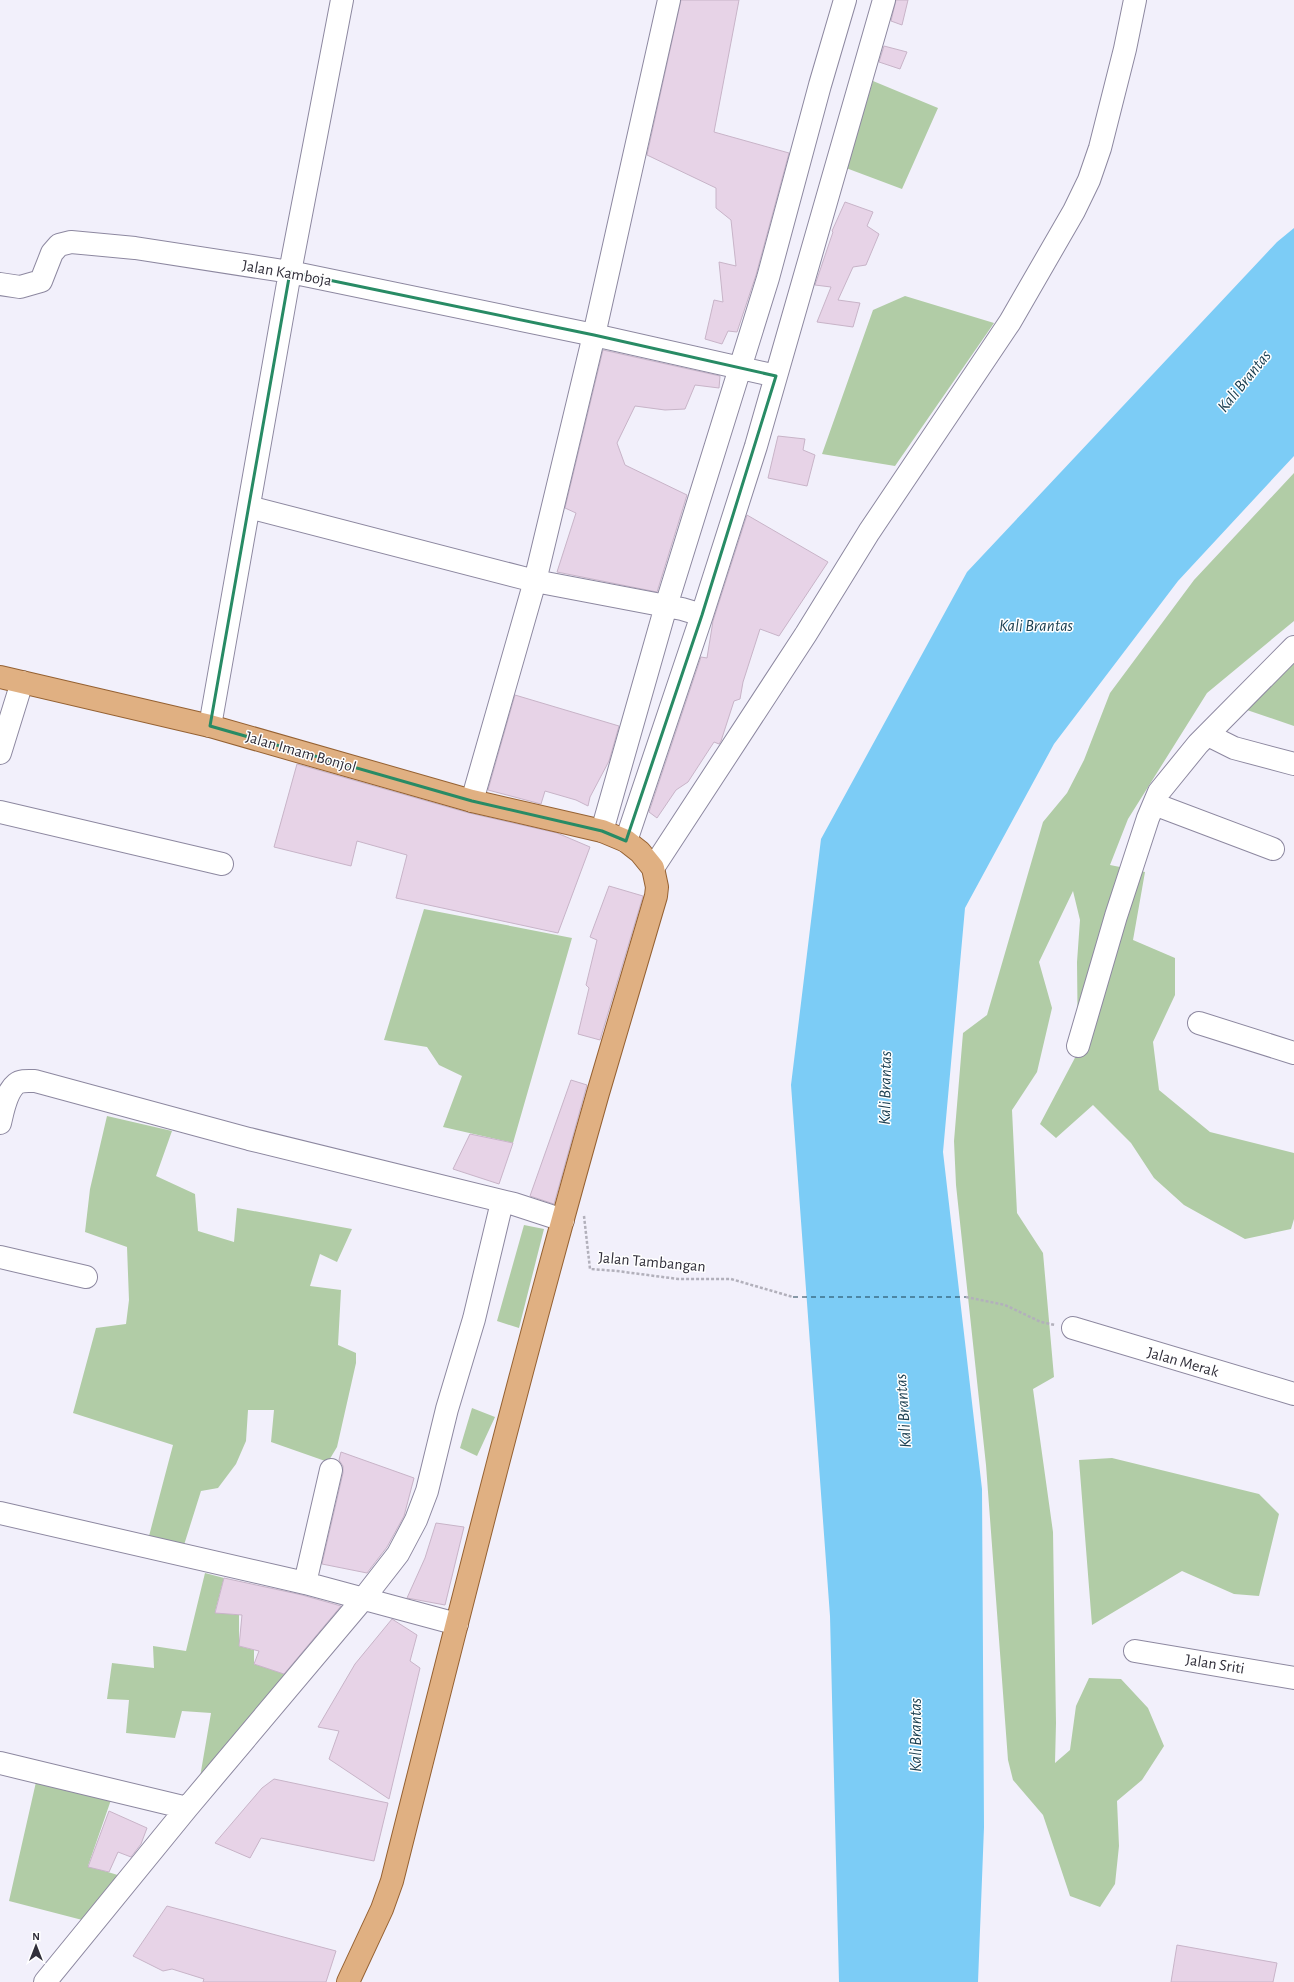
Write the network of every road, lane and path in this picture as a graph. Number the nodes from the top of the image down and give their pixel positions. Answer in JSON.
{"nodes":[{"id":1,"x":342,"y":0,"type":"edge"},
{"id":2,"x":669,"y":0,"type":"edge"},
{"id":3,"x":845,"y":0,"type":"edge"},
{"id":4,"x":884,"y":0,"type":"edge"},
{"id":5,"x":1135,"y":0,"type":"edge"},
{"id":6,"x":290,"y":272,"type":"junction"},
{"id":7,"x":0,"y":284,"type":"edge"},
{"id":8,"x":594,"y":334,"type":"junction"},
{"id":9,"x":739,"y":367,"type":"junction"},
{"id":10,"x":776,"y":376,"type":"junction"},
{"id":11,"x":249,"y":507,"type":"junction"},
{"id":12,"x":535,"y":581,"type":"junction"},
{"id":13,"x":683,"y":610,"type":"junction"},
{"id":14,"x":1294,"y":647,"type":"edge"},
{"id":15,"x":0,"y":677,"type":"edge"},
{"id":16,"x":22,"y":682,"type":"junction"},
{"id":17,"x":210,"y":726,"type":"junction"},
{"id":18,"x":1208,"y":735,"type":"junction"},
{"id":19,"x":0,"y":753,"type":"edge"},
{"id":20,"x":1294,"y":764,"type":"edge"},
{"id":21,"x":472,"y":801,"type":"junction"},
{"id":22,"x":1154,"y":804,"type":"junction"},
{"id":23,"x":0,"y":812,"type":"edge"},
{"id":24,"x":614,"y":836,"type":"junction"},
{"id":25,"x":1274,"y":849,"type":"dead end"},
{"id":26,"x":222,"y":864,"type":"dead end"},
{"id":27,"x":653,"y":868,"type":"junction"},
{"id":28,"x":1199,"y":1023,"type":"dead end"},
{"id":29,"x":1078,"y":1046,"type":"dead end"},
{"id":30,"x":1294,"y":1053,"type":"edge"},
{"id":31,"x":0,"y":1123,"type":"edge"},
{"id":32,"x":516,"y":1205,"type":"junction"},
{"id":33,"x":584,"y":1210,"type":"dead end"},
{"id":34,"x":563,"y":1220,"type":"junction"},
{"id":35,"x":0,"y":1257,"type":"edge"},
{"id":36,"x":86,"y":1277,"type":"dead end"},
{"id":37,"x":793,"y":1297,"type":"dead end"},
{"id":38,"x":966,"y":1297,"type":"dead end"},
{"id":39,"x":1073,"y":1328,"type":"joint"},
{"id":40,"x":1294,"y":1394,"type":"edge"},
{"id":41,"x":330,"y":1470,"type":"dead end"},
{"id":42,"x":0,"y":1513,"type":"edge"},
{"id":43,"x":305,"y":1583,"type":"junction"},
{"id":44,"x":363,"y":1599,"type":"junction"},
{"id":45,"x":457,"y":1624,"type":"junction"},
{"id":46,"x":1135,"y":1651,"type":"dead end"},
{"id":47,"x":1294,"y":1678,"type":"edge"},
{"id":48,"x":0,"y":1763,"type":"edge"},
{"id":49,"x":187,"y":1808,"type":"junction"},
{"id":50,"x":44,"y":1982,"type":"edge"},
{"id":51,"x":348,"y":1982,"type":"edge"}],
"edges":[{"from":1,"to":6,"type":"street"},
{"from":2,"to":8,"type":"street"},
{"from":3,"to":9,"type":"street"},
{"from":4,"to":10,"type":"street"},
{"from":5,"to":27,"type":"street"},
{"from":6,"to":7,"type":"street","name":"Jalan Kamboja"},
{"from":6,"to":8,"type":"street","name":"Jalan Kamboja"},
{"from":6,"to":11,"type":"street"},
{"from":8,"to":9,"type":"street","name":"Jalan Kamboja"},
{"from":8,"to":12,"type":"street"},
{"from":9,"to":10,"type":"street","name":"Jalan Kamboja"},
{"from":9,"to":13,"type":"street"},
{"from":10,"to":13,"type":"street"},
{"from":11,"to":12,"type":"street"},
{"from":11,"to":17,"type":"street"},
{"from":12,"to":13,"type":"street"},
{"from":12,"to":21,"type":"street"},
{"from":13,"to":24,"type":"street"},
{"from":13,"to":24,"type":"street"},
{"from":14,"to":18,"type":"street"},
{"from":15,"to":16,"type":"main road","name":"Jalan Imam Bonjol"},
{"from":16,"to":17,"type":"main road","name":"Jalan Imam Bonjol"},
{"from":16,"to":19,"type":"street"},
{"from":17,"to":21,"type":"main road","name":"Jalan Imam Bonjol"},
{"from":18,"to":20,"type":"street"},
{"from":18,"to":22,"type":"street"},
{"from":21,"to":24,"type":"main road","name":"Jalan Imam Bonjol"},
{"from":22,"to":25,"type":"street"},
{"from":22,"to":29,"type":"street"},
{"from":23,"to":26,"type":"street"},
{"from":24,"to":27,"type":"main road"},
{"from":27,"to":34,"type":"main road"},
{"from":28,"to":30,"type":"street"},
{"from":31,"to":32,"type":"street"},
{"from":32,"to":34,"type":"street"},
{"from":32,"to":44,"type":"street"},
{"from":33,"to":37,"type":"path","name":"Jalan Tambangan"},
{"from":34,"to":45,"type":"main road"},
{"from":35,"to":36,"type":"street"},
{"from":38,"to":39,"type":"path"},
{"from":39,"to":40,"type":"street","name":"Jalan Merak"},
{"from":41,"to":43,"type":"street"},
{"from":42,"to":43,"type":"street"},
{"from":43,"to":44,"type":"street"},
{"from":44,"to":45,"type":"street"},
{"from":44,"to":49,"type":"street"},
{"from":45,"to":51,"type":"main road"},
{"from":46,"to":47,"type":"street","name":"Jalan Sriti"},
{"from":48,"to":49,"type":"street"},
{"from":49,"to":50,"type":"street"}]}
